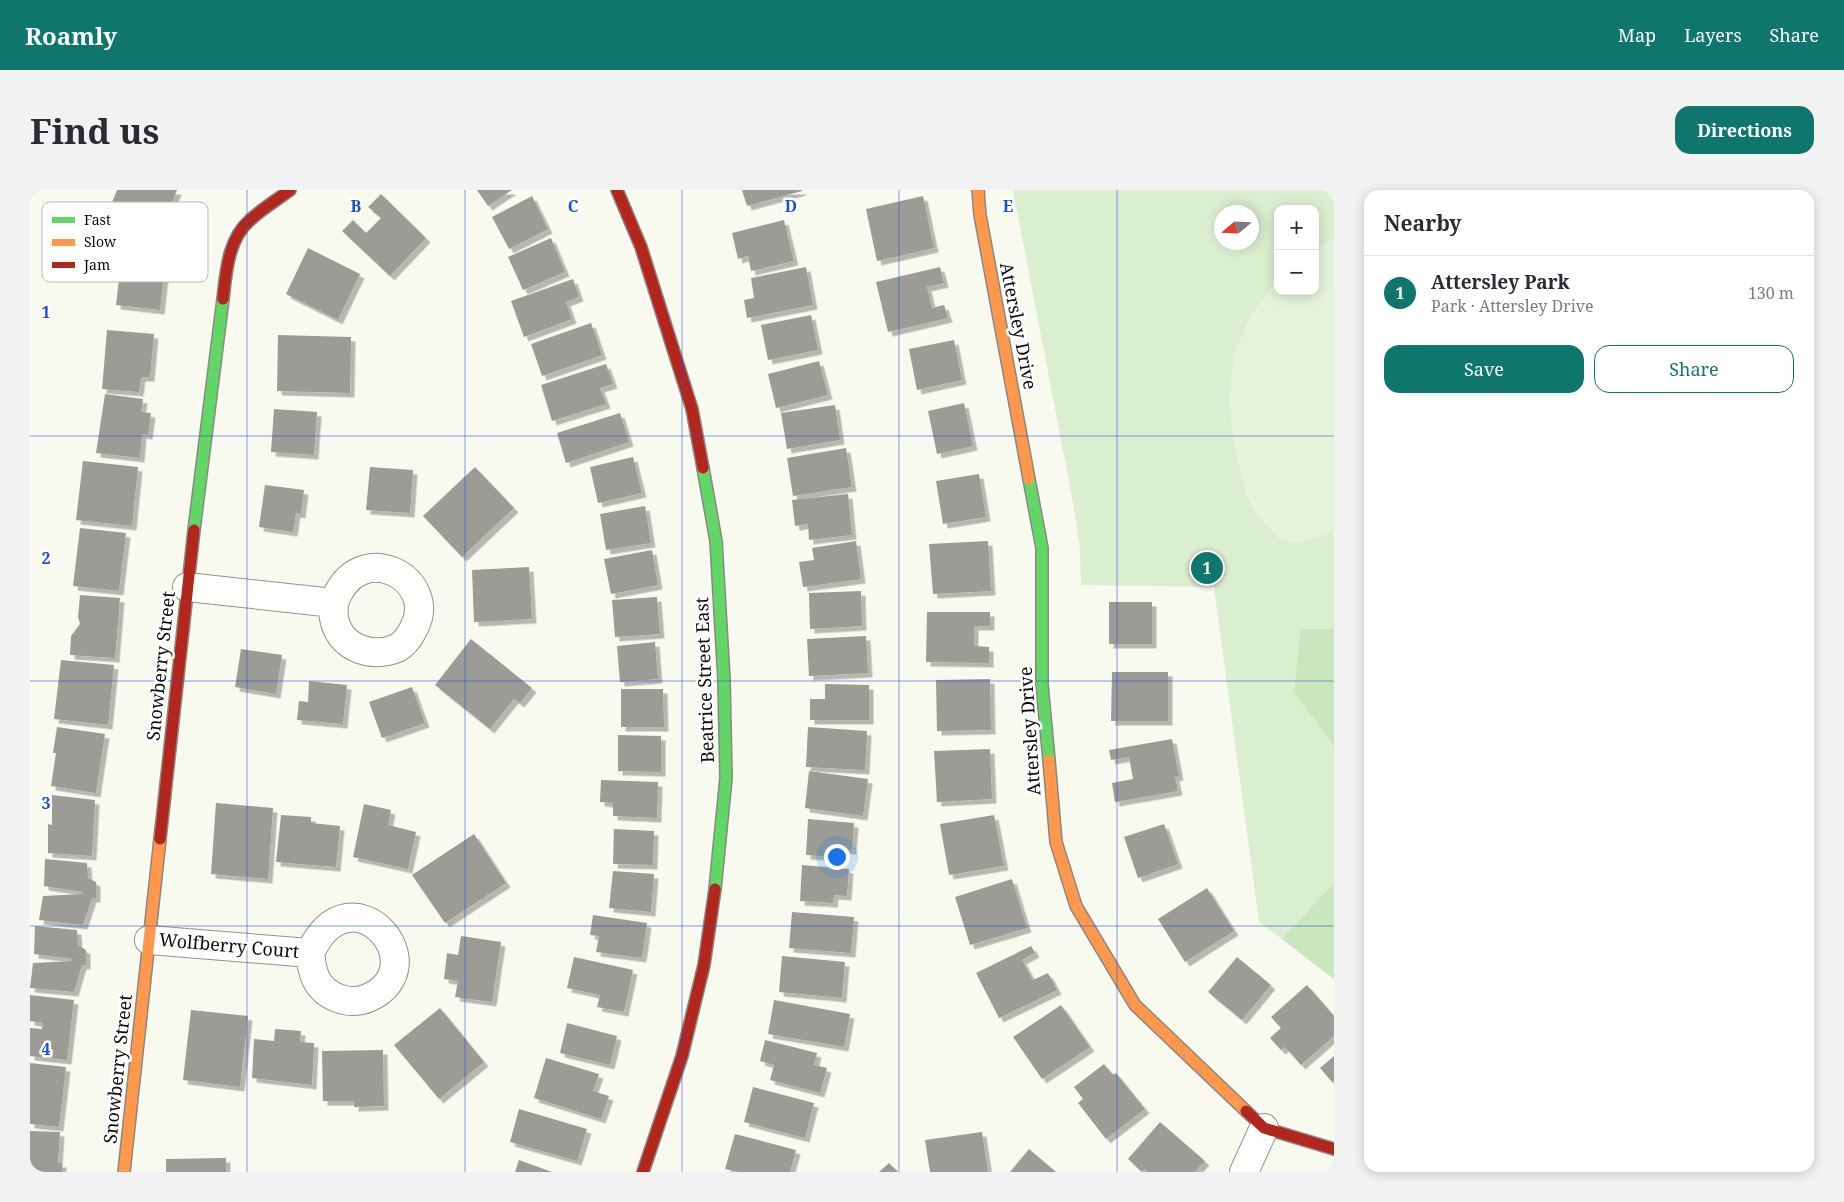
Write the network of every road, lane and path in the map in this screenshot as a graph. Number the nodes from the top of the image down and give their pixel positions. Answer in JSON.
{"nodes":[{"id":1,"x":290,"y":190,"type":"edge"},
{"id":2,"x":617,"y":190,"type":"edge"},
{"id":3,"x":978,"y":190,"type":"edge"},
{"id":4,"x":187,"y":588,"type":"junction"},
{"id":5,"x":334,"y":603,"type":"dead end"},
{"id":6,"x":149,"y":940,"type":"junction"},
{"id":7,"x":310,"y":953,"type":"dead end"},
{"id":8,"x":1264,"y":1128,"type":"junction"},
{"id":9,"x":1334,"y":1149,"type":"edge"},
{"id":10,"x":124,"y":1172,"type":"edge"},
{"id":11,"x":643,"y":1172,"type":"edge"},
{"id":12,"x":1244,"y":1172,"type":"edge"}],
"edges":[{"from":1,"to":4,"type":"street","name":"Snowberry Street"},
{"from":2,"to":11,"type":"street","name":"Beatrice Street East"},
{"from":3,"to":8,"type":"street","name":"Attersley Drive"},
{"from":4,"to":5,"type":"street"},
{"from":4,"to":6,"type":"street","name":"Snowberry Street"},
{"from":6,"to":7,"type":"street","name":"Wolfberry Court"},
{"from":6,"to":10,"type":"street","name":"Snowberry Street"},
{"from":8,"to":9,"type":"street","name":"Attersley Drive"},
{"from":8,"to":12,"type":"street"}]}
